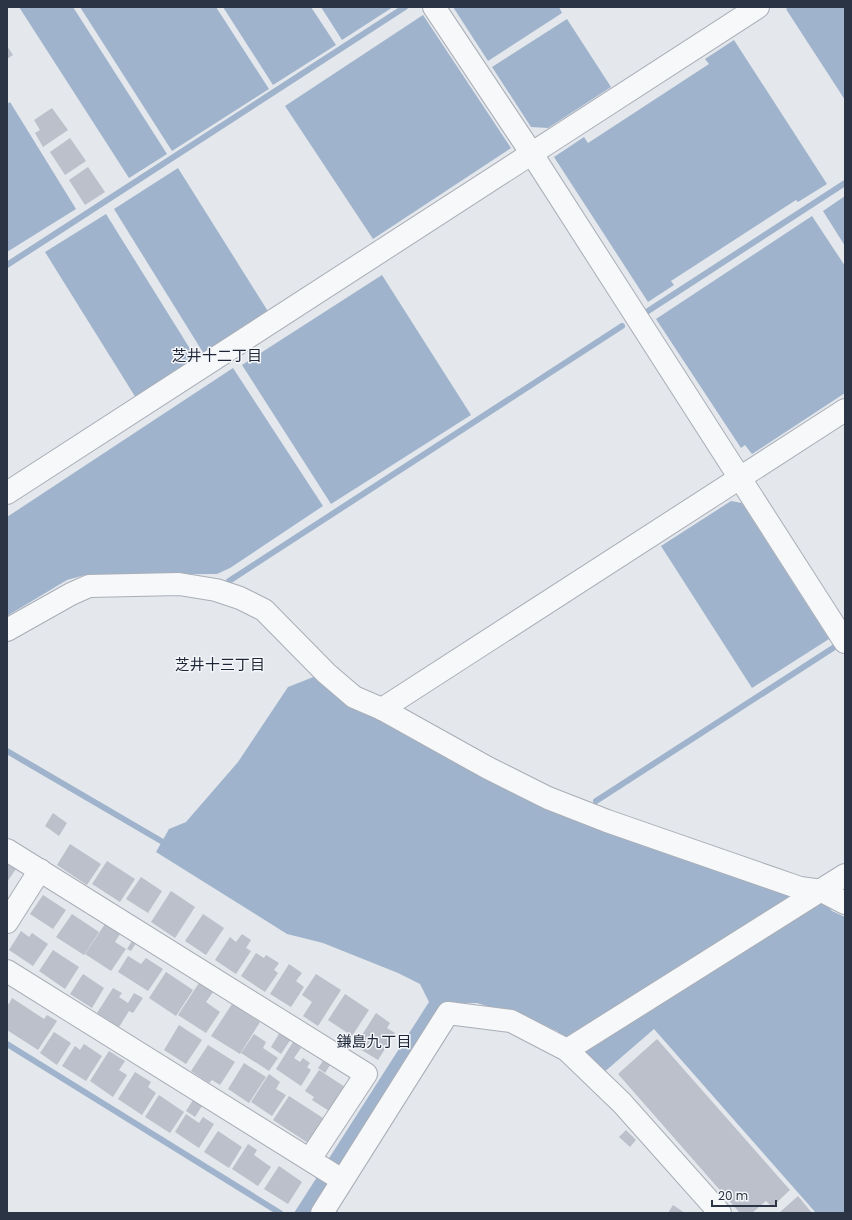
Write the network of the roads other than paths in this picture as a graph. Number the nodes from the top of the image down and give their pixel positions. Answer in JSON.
{"nodes":[{"id":1,"x":434,"y":7,"type":"edge"},
{"id":2,"x":758,"y":7,"type":"edge"},
{"id":3,"x":532,"y":154,"type":"junction"},
{"id":4,"x":845,"y":410,"type":"edge"},
{"id":5,"x":739,"y":479,"type":"junction"},
{"id":6,"x":7,"y":493,"type":"edge"},
{"id":7,"x":7,"y":630,"type":"edge"},
{"id":8,"x":845,"y":642,"type":"edge"},
{"id":9,"x":382,"y":709,"type":"junction"},
{"id":10,"x":7,"y":850,"type":"edge"},
{"id":11,"x":40,"y":870,"type":"junction"},
{"id":12,"x":845,"y":875,"type":"edge"},
{"id":13,"x":817,"y":893,"type":"junction"},
{"id":14,"x":845,"y":903,"type":"edge"},
{"id":15,"x":7,"y":922,"type":"edge"},
{"id":16,"x":7,"y":971,"type":"edge"},
{"id":17,"x":569,"y":1048,"type":"junction"},
{"id":18,"x":314,"y":1162,"type":"junction"},
{"id":19,"x":342,"y":1180,"type":"junction"},
{"id":20,"x":322,"y":1213,"type":"edge"},
{"id":21,"x":720,"y":1213,"type":"edge"}],
"edges":[{"from":1,"to":3,"type":"street"},
{"from":2,"to":3,"type":"street"},
{"from":3,"to":5,"type":"street"},
{"from":3,"to":6,"type":"street"},
{"from":4,"to":5,"type":"street"},
{"from":5,"to":8,"type":"street"},
{"from":5,"to":9,"type":"street"},
{"from":7,"to":9,"type":"street"},
{"from":9,"to":13,"type":"street"},
{"from":10,"to":11,"type":"street"},
{"from":11,"to":15,"type":"street"},
{"from":11,"to":18,"type":"street"},
{"from":12,"to":13,"type":"street"},
{"from":13,"to":14,"type":"street"},
{"from":13,"to":17,"type":"street"},
{"from":16,"to":18,"type":"street"},
{"from":17,"to":19,"type":"street"},
{"from":17,"to":21,"type":"street"},
{"from":18,"to":19,"type":"street"},
{"from":19,"to":20,"type":"street"}]}
